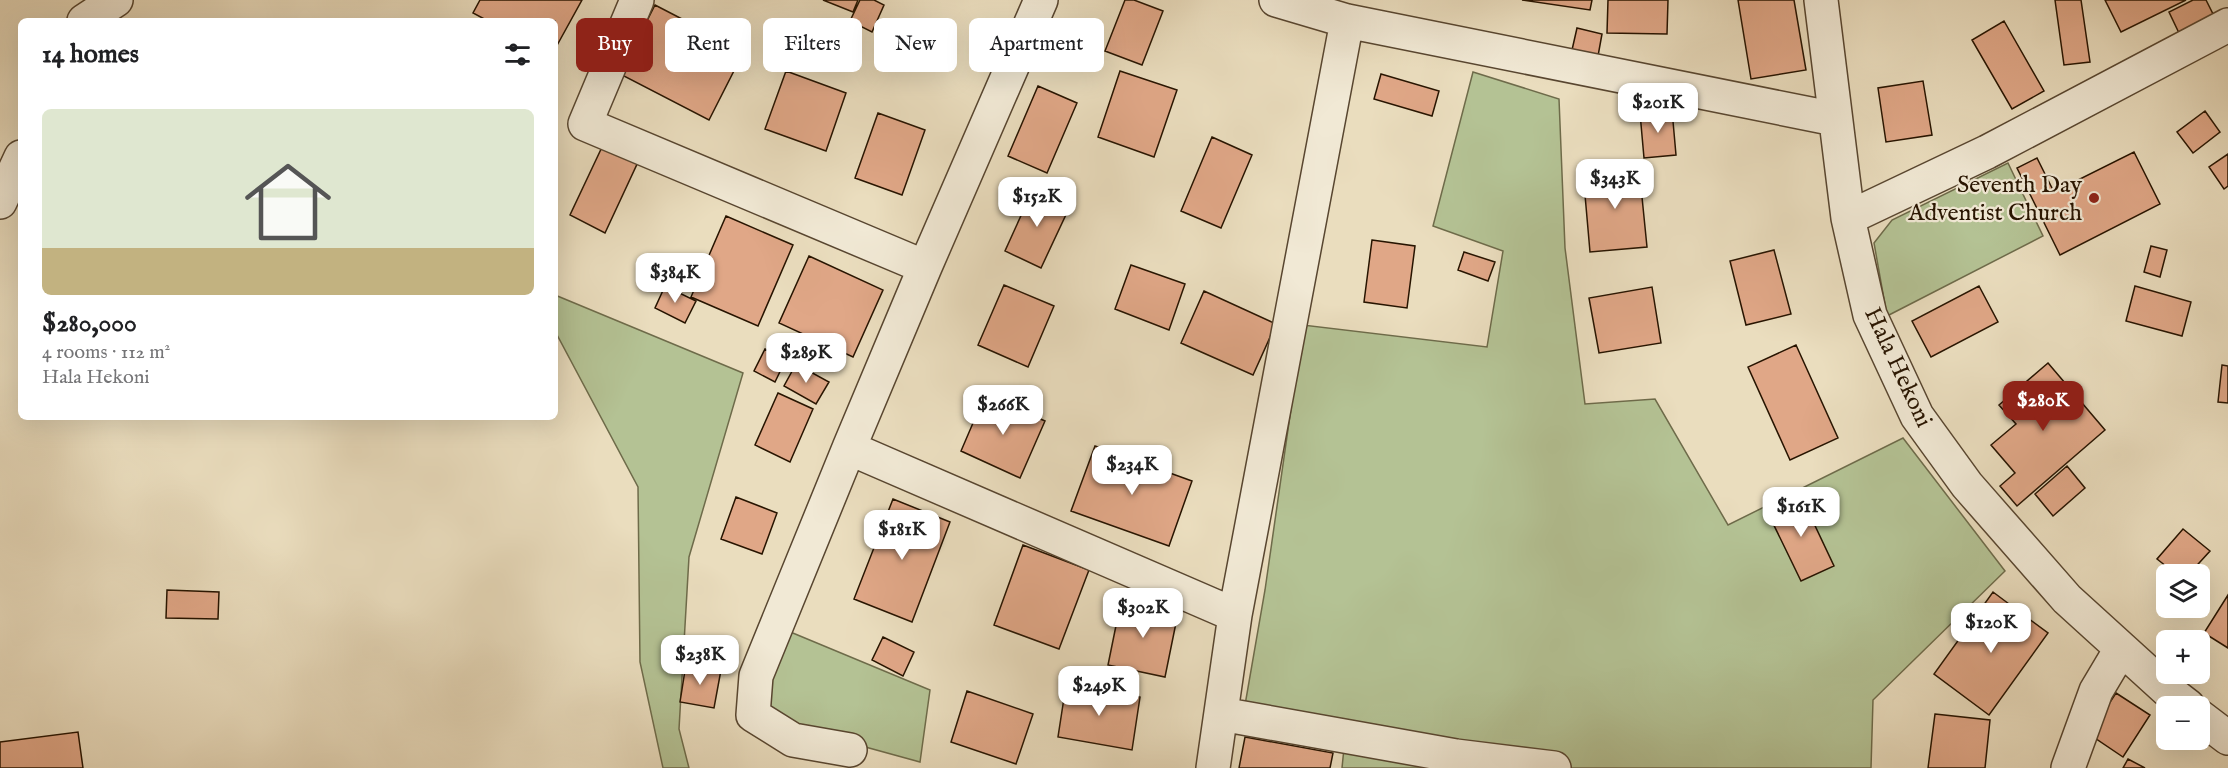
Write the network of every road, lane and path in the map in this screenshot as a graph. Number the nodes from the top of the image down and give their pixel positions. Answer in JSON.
{"nodes":[{"id":1,"x":116,"y":0,"type":"edge"},
{"id":2,"x":637,"y":0,"type":"edge"},
{"id":3,"x":1041,"y":0,"type":"edge"},
{"id":4,"x":1276,"y":0,"type":"edge"},
{"id":5,"x":1821,"y":0,"type":"edge"},
{"id":6,"x":89,"y":18,"type":"edge"},
{"id":7,"x":1347,"y":21,"type":"junction"},
{"id":8,"x":2228,"y":25,"type":"edge"},
{"id":9,"x":1835,"y":119,"type":"junction"},
{"id":10,"x":18,"y":163,"type":"edge"},
{"id":11,"x":0,"y":202,"type":"edge"},
{"id":12,"x":1848,"y":218,"type":"junction"},
{"id":13,"x":925,"y":267,"type":"junction"},
{"id":14,"x":849,"y":448,"type":"junction"},
{"id":15,"x":1235,"y":615,"type":"junction"},
{"id":16,"x":2121,"y":649,"type":"junction"},
{"id":17,"x":2176,"y":696,"type":"edge"},
{"id":18,"x":1221,"y":714,"type":"junction"},
{"id":19,"x":2210,"y":724,"type":"edge"},
{"id":20,"x":2228,"y":738,"type":"edge"},
{"id":21,"x":849,"y":750,"type":"dead end"},
{"id":22,"x":1213,"y":768,"type":"edge"},
{"id":23,"x":1554,"y":768,"type":"edge"},
{"id":24,"x":2068,"y":768,"type":"edge"}],
"edges":[{"from":1,"to":6,"type":"street"},
{"from":2,"to":13,"type":"street"},
{"from":3,"to":13,"type":"street"},
{"from":4,"to":7,"type":"street"},
{"from":5,"to":9,"type":"street","name":"Hala Hekoni"},
{"from":7,"to":9,"type":"street"},
{"from":7,"to":15,"type":"street"},
{"from":8,"to":12,"type":"street"},
{"from":9,"to":12,"type":"street","name":"Hala Hekoni"},
{"from":10,"to":11,"type":"street"},
{"from":12,"to":16,"type":"street","name":"Hala Hekoni"},
{"from":13,"to":14,"type":"street"},
{"from":14,"to":15,"type":"street"},
{"from":14,"to":21,"type":"street"},
{"from":15,"to":18,"type":"street"},
{"from":16,"to":17,"type":"street","name":"Hala Hekoni"},
{"from":16,"to":24,"type":"street"},
{"from":18,"to":22,"type":"street"},
{"from":18,"to":23,"type":"street"},
{"from":19,"to":20,"type":"street"}]}
